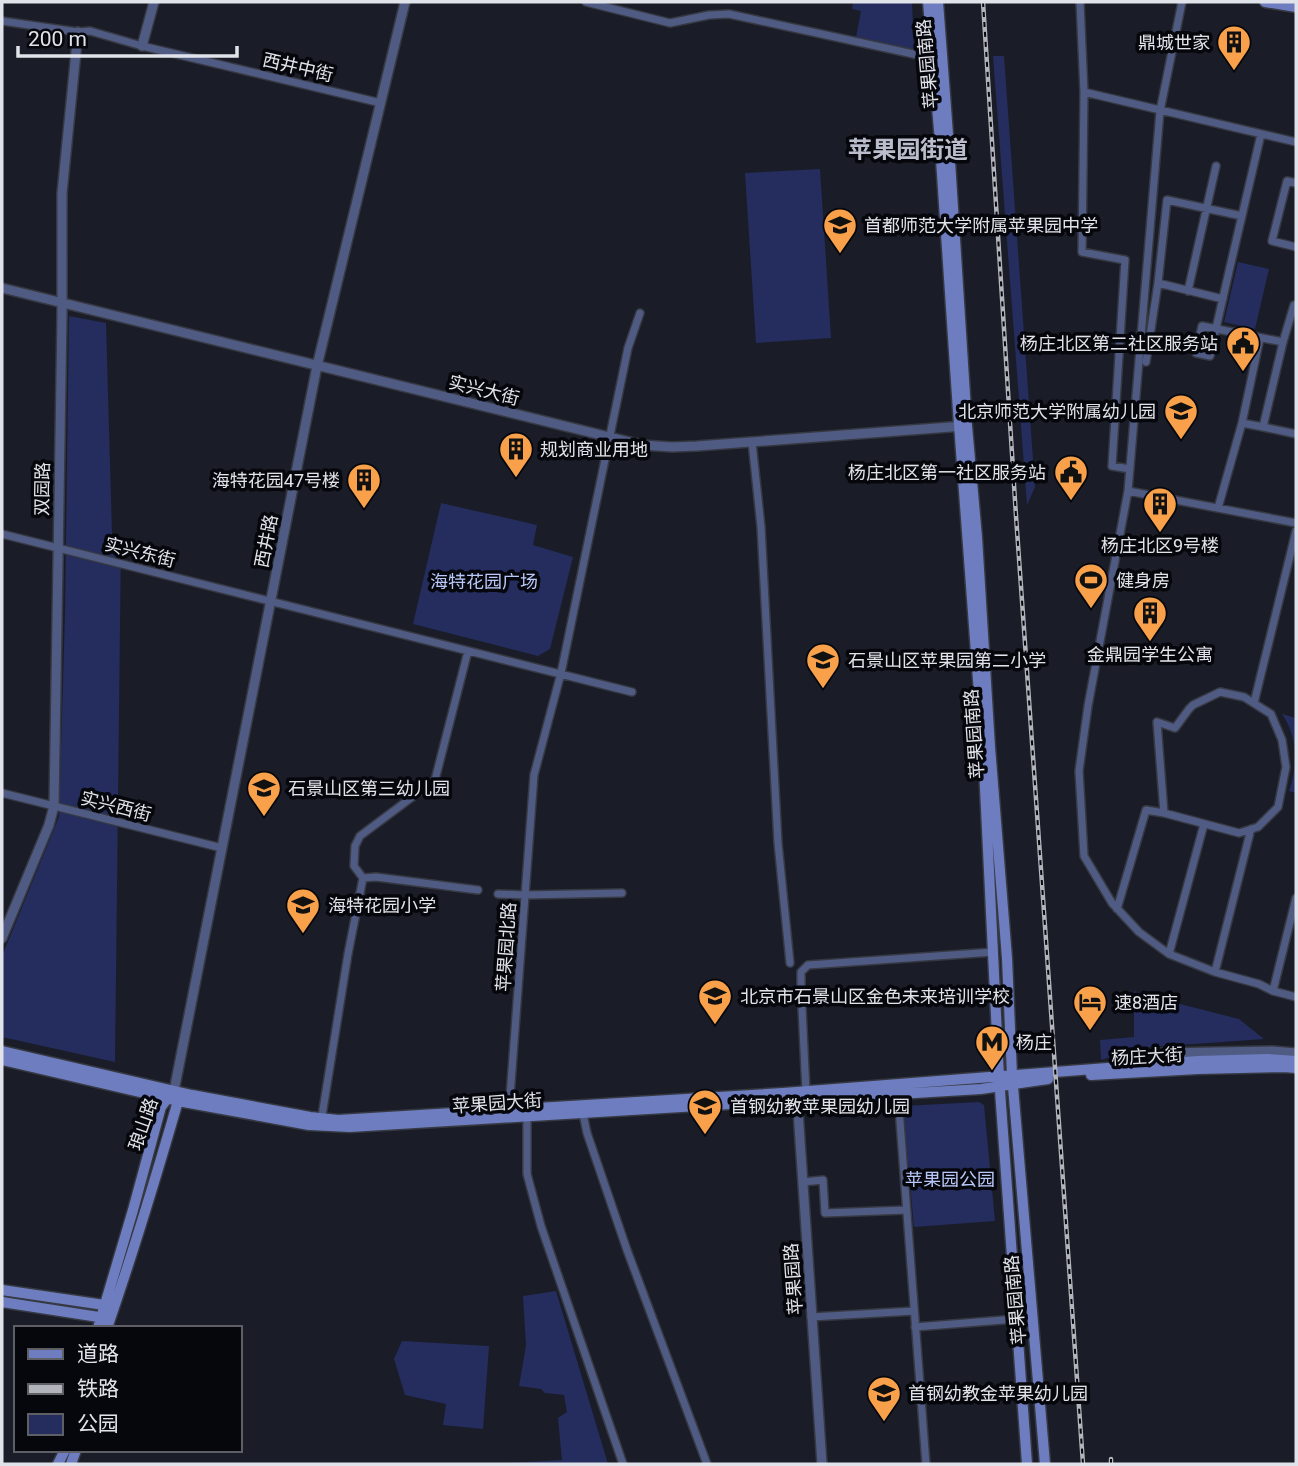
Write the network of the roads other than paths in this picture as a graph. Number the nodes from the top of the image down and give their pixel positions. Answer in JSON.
{"nodes":[{"id":1,"x":154,"y":2,"type":"edge"},
{"id":2,"x":405,"y":2,"type":"edge"},
{"id":3,"x":586,"y":2,"type":"edge"},
{"id":4,"x":928,"y":2,"type":"edge"},
{"id":5,"x":938,"y":2,"type":"edge"},
{"id":6,"x":1080,"y":2,"type":"edge"},
{"id":7,"x":1182,"y":2,"type":"edge"},
{"id":8,"x":1267,"y":2,"type":"edge"},
{"id":9,"x":1296,"y":7,"type":"edge"},
{"id":10,"x":2,"y":21,"type":"edge"},
{"id":11,"x":78,"y":32,"type":"junction"},
{"id":12,"x":142,"y":46,"type":"junction"},
{"id":13,"x":933,"y":54,"type":"junction"},
{"id":14,"x":1084,"y":92,"type":"junction"},
{"id":15,"x":381,"y":103,"type":"junction"},
{"id":16,"x":1160,"y":111,"type":"junction"},
{"id":17,"x":1261,"y":134,"type":"junction"},
{"id":18,"x":1296,"y":142,"type":"edge"},
{"id":19,"x":1216,"y":166,"type":"dead end"},
{"id":20,"x":1296,"y":183,"type":"edge"},
{"id":21,"x":1206,"y":208,"type":"junction"},
{"id":22,"x":1242,"y":216,"type":"junction"},
{"id":23,"x":1296,"y":247,"type":"edge"},
{"id":24,"x":1158,"y":283,"type":"junction"},
{"id":25,"x":2,"y":288,"type":"edge"},
{"id":26,"x":1188,"y":290,"type":"junction"},
{"id":27,"x":1296,"y":296,"type":"edge"},
{"id":28,"x":1223,"y":299,"type":"junction"},
{"id":29,"x":62,"y":303,"type":"junction"},
{"id":30,"x":1295,"y":306,"type":"edge"},
{"id":31,"x":640,"y":313,"type":"dead end"},
{"id":32,"x":1260,"y":338,"type":"junction"},
{"id":33,"x":1283,"y":342,"type":"junction"},
{"id":34,"x":1146,"y":362,"type":"dead end"},
{"id":35,"x":317,"y":366,"type":"junction"},
{"id":36,"x":1241,"y":423,"type":"junction"},
{"id":37,"x":963,"y":427,"type":"junction"},
{"id":38,"x":1263,"y":427,"type":"junction"},
{"id":39,"x":1296,"y":434,"type":"edge"},
{"id":40,"x":611,"y":437,"type":"junction"},
{"id":41,"x":752,"y":442,"type":"junction"},
{"id":42,"x":1130,"y":469,"type":"junction"},
{"id":43,"x":1128,"y":491,"type":"junction"},
{"id":44,"x":1218,"y":508,"type":"junction"},
{"id":45,"x":1296,"y":523,"type":"edge"},
{"id":46,"x":1296,"y":531,"type":"edge"},
{"id":47,"x":2,"y":534,"type":"edge"},
{"id":48,"x":57,"y":548,"type":"junction"},
{"id":49,"x":270,"y":601,"type":"junction"},
{"id":50,"x":468,"y":651,"type":"junction"},
{"id":51,"x":561,"y":673,"type":"junction"},
{"id":52,"x":632,"y":692,"type":"dead end"},
{"id":53,"x":1254,"y":703,"type":"junction"},
{"id":54,"x":2,"y":793,"type":"edge"},
{"id":55,"x":54,"y":806,"type":"junction"},
{"id":56,"x":1164,"y":813,"type":"junction"},
{"id":57,"x":1204,"y":824,"type":"junction"},
{"id":58,"x":1251,"y":829,"type":"junction"},
{"id":59,"x":222,"y":848,"type":"junction"},
{"id":60,"x":363,"y":878,"type":"junction"},
{"id":61,"x":478,"y":890,"type":"dead end"},
{"id":62,"x":622,"y":893,"type":"dead end"},
{"id":63,"x":498,"y":894,"type":"dead end"},
{"id":64,"x":525,"y":895,"type":"junction"},
{"id":65,"x":1296,"y":898,"type":"edge"},
{"id":66,"x":1117,"y":909,"type":"junction"},
{"id":67,"x":2,"y":939,"type":"edge"},
{"id":68,"x":994,"y":952,"type":"junction"},
{"id":69,"x":1169,"y":954,"type":"junction"},
{"id":70,"x":790,"y":963,"type":"dead end"},
{"id":71,"x":1215,"y":972,"type":"junction"},
{"id":72,"x":1273,"y":991,"type":"junction"},
{"id":73,"x":1296,"y":997,"type":"edge"},
{"id":74,"x":2,"y":1051,"type":"edge"},
{"id":75,"x":1296,"y":1053,"type":"edge"},
{"id":76,"x":2,"y":1060,"type":"edge"},
{"id":77,"x":1296,"y":1061,"type":"edge"},
{"id":78,"x":1125,"y":1066,"type":"junction"},
{"id":79,"x":1296,"y":1068,"type":"edge"},
{"id":80,"x":1013,"y":1079,"type":"junction"},
{"id":81,"x":1000,"y":1081,"type":"junction"},
{"id":82,"x":800,"y":1095,"type":"junction"},
{"id":83,"x":898,"y":1095,"type":"junction"},
{"id":84,"x":173,"y":1097,"type":"junction"},
{"id":85,"x":509,"y":1110,"type":"junction"},
{"id":86,"x":582,"y":1110,"type":"junction"},
{"id":87,"x":527,"y":1113,"type":"junction"},
{"id":88,"x":321,"y":1123,"type":"junction"},
{"id":89,"x":803,"y":1182,"type":"junction"},
{"id":90,"x":906,"y":1210,"type":"junction"},
{"id":91,"x":2,"y":1290,"type":"edge"},
{"id":92,"x":2,"y":1302,"type":"edge"},
{"id":93,"x":110,"y":1306,"type":"junction"},
{"id":94,"x":914,"y":1311,"type":"junction"},
{"id":95,"x":811,"y":1317,"type":"junction"},
{"id":96,"x":1016,"y":1319,"type":"junction"},
{"id":97,"x":104,"y":1323,"type":"edge"},
{"id":98,"x":915,"y":1326,"type":"junction"},
{"id":99,"x":624,"y":1464,"type":"edge"},
{"id":100,"x":707,"y":1464,"type":"edge"},
{"id":101,"x":822,"y":1464,"type":"edge"},
{"id":102,"x":926,"y":1464,"type":"edge"},
{"id":103,"x":1027,"y":1464,"type":"edge"},
{"id":104,"x":1045,"y":1464,"type":"edge"}],
"edges":[{"from":1,"to":12,"type":"street"},
{"from":2,"to":15,"type":"street","name":"西井路"},
{"from":3,"to":13,"type":"street"},
{"from":4,"to":13,"type":"main road","name":"苹果园南路"},
{"from":5,"to":37,"type":"main road","name":"苹果园南路"},
{"from":6,"to":14,"type":"street"},
{"from":7,"to":16,"type":"street"},
{"from":8,"to":9,"type":"main road"},
{"from":10,"to":11,"type":"street","name":"西井中街"},
{"from":11,"to":12,"type":"street","name":"西井中街"},
{"from":11,"to":29,"type":"street","name":"双园路"},
{"from":12,"to":15,"type":"street","name":"西井中街"},
{"from":13,"to":37,"type":"main road","name":"苹果园南路"},
{"from":14,"to":16,"type":"street"},
{"from":14,"to":42,"type":"street"},
{"from":15,"to":35,"type":"street","name":"西井路"},
{"from":16,"to":17,"type":"street"},
{"from":16,"to":42,"type":"street"},
{"from":17,"to":18,"type":"street"},
{"from":17,"to":22,"type":"street"},
{"from":19,"to":21,"type":"street"},
{"from":20,"to":23,"type":"street"},
{"from":21,"to":22,"type":"street"},
{"from":21,"to":24,"type":"street"},
{"from":21,"to":26,"type":"street"},
{"from":22,"to":28,"type":"street"},
{"from":24,"to":26,"type":"street"},
{"from":24,"to":34,"type":"street"},
{"from":25,"to":29,"type":"street","name":"实兴大街"},
{"from":26,"to":28,"type":"street"},
{"from":27,"to":30,"type":"street"},
{"from":28,"to":32,"type":"street"},
{"from":29,"to":35,"type":"street","name":"实兴大街"},
{"from":29,"to":48,"type":"street","name":"双园路"},
{"from":30,"to":33,"type":"street"},
{"from":31,"to":40,"type":"street","name":"苹果园北路"},
{"from":32,"to":33,"type":"street"},
{"from":32,"to":36,"type":"street"},
{"from":33,"to":38,"type":"street"},
{"from":35,"to":40,"type":"street","name":"实兴大街"},
{"from":35,"to":49,"type":"street","name":"西井路"},
{"from":36,"to":38,"type":"street"},
{"from":36,"to":44,"type":"street"},
{"from":37,"to":41,"type":"street","name":"实兴大街"},
{"from":37,"to":68,"type":"main road","name":"苹果园南路"},
{"from":37,"to":80,"type":"main road","name":"苹果园南路"},
{"from":38,"to":39,"type":"street"},
{"from":40,"to":41,"type":"street","name":"实兴大街"},
{"from":40,"to":51,"type":"street","name":"苹果园北路"},
{"from":41,"to":70,"type":"street"},
{"from":42,"to":43,"type":"street"},
{"from":43,"to":44,"type":"street"},
{"from":43,"to":66,"type":"street"},
{"from":44,"to":45,"type":"street"},
{"from":46,"to":53,"type":"street"},
{"from":47,"to":48,"type":"street","name":"实兴东街"},
{"from":48,"to":49,"type":"street","name":"实兴东街"},
{"from":48,"to":55,"type":"street","name":"双园路"},
{"from":49,"to":50,"type":"street","name":"实兴东街"},
{"from":49,"to":59,"type":"street","name":"西井路"},
{"from":50,"to":51,"type":"street","name":"实兴东街"},
{"from":50,"to":60,"type":"street"},
{"from":51,"to":52,"type":"street","name":"实兴东街"},
{"from":51,"to":64,"type":"street","name":"苹果园北路"},
{"from":53,"to":56,"type":"street"},
{"from":53,"to":58,"type":"street"},
{"from":54,"to":55,"type":"street","name":"实兴西街"},
{"from":55,"to":59,"type":"street","name":"实兴西街"},
{"from":55,"to":67,"type":"street","name":"双园路"},
{"from":56,"to":57,"type":"street"},
{"from":56,"to":66,"type":"street"},
{"from":57,"to":58,"type":"street"},
{"from":57,"to":69,"type":"street"},
{"from":58,"to":71,"type":"street"},
{"from":59,"to":84,"type":"street","name":"西井路"},
{"from":60,"to":61,"type":"street"},
{"from":60,"to":88,"type":"street"},
{"from":62,"to":64,"type":"street"},
{"from":63,"to":64,"type":"street"},
{"from":64,"to":85,"type":"street","name":"苹果园北路"},
{"from":65,"to":72,"type":"street"},
{"from":66,"to":69,"type":"street"},
{"from":68,"to":81,"type":"main road","name":"苹果园南路"},
{"from":68,"to":82,"type":"street"},
{"from":69,"to":71,"type":"street"},
{"from":71,"to":72,"type":"street"},
{"from":72,"to":73,"type":"street"},
{"from":74,"to":84,"type":"main road","name":"苹果园大街"},
{"from":75,"to":78,"type":"street","name":"杨庄大街"},
{"from":76,"to":84,"type":"main road","name":"苹果园大街"},
{"from":77,"to":78,"type":"main road","name":"杨庄大街"},
{"from":78,"to":80,"type":"main road","name":"杨庄大街"},
{"from":79,"to":80,"type":"main road","name":"杨庄大街"},
{"from":80,"to":81,"type":"main road","name":"杨庄大街"},
{"from":80,"to":104,"type":"main road","name":"苹果园南路"},
{"from":81,"to":82,"type":"main road","name":"苹果园大街"},
{"from":81,"to":83,"type":"main road","name":"苹果园大街"},
{"from":81,"to":96,"type":"main road","name":"苹果园南路"},
{"from":82,"to":83,"type":"main road","name":"苹果园大街"},
{"from":82,"to":86,"type":"main road","name":"苹果园大街"},
{"from":82,"to":89,"type":"street","name":"苹果园路"},
{"from":83,"to":90,"type":"street"},
{"from":84,"to":88,"type":"main road","name":"苹果园大街"},
{"from":84,"to":93,"type":"main road","name":"琅山路"},
{"from":85,"to":87,"type":"main road","name":"苹果园大街"},
{"from":85,"to":88,"type":"main road","name":"苹果园大街"},
{"from":86,"to":87,"type":"main road","name":"苹果园大街"},
{"from":86,"to":100,"type":"street"},
{"from":87,"to":88,"type":"main road","name":"苹果园大街"},
{"from":87,"to":99,"type":"street"},
{"from":89,"to":90,"type":"street"},
{"from":89,"to":95,"type":"street","name":"苹果园路"},
{"from":90,"to":94,"type":"street"},
{"from":91,"to":93,"type":"main road"},
{"from":92,"to":97,"type":"main road"},
{"from":93,"to":97,"type":"main road","name":"琅山路"},
{"from":94,"to":95,"type":"street"},
{"from":94,"to":98,"type":"street"},
{"from":95,"to":101,"type":"street","name":"苹果园路"},
{"from":96,"to":98,"type":"street"},
{"from":96,"to":103,"type":"main road","name":"苹果园南路"},
{"from":98,"to":102,"type":"street"}]}
